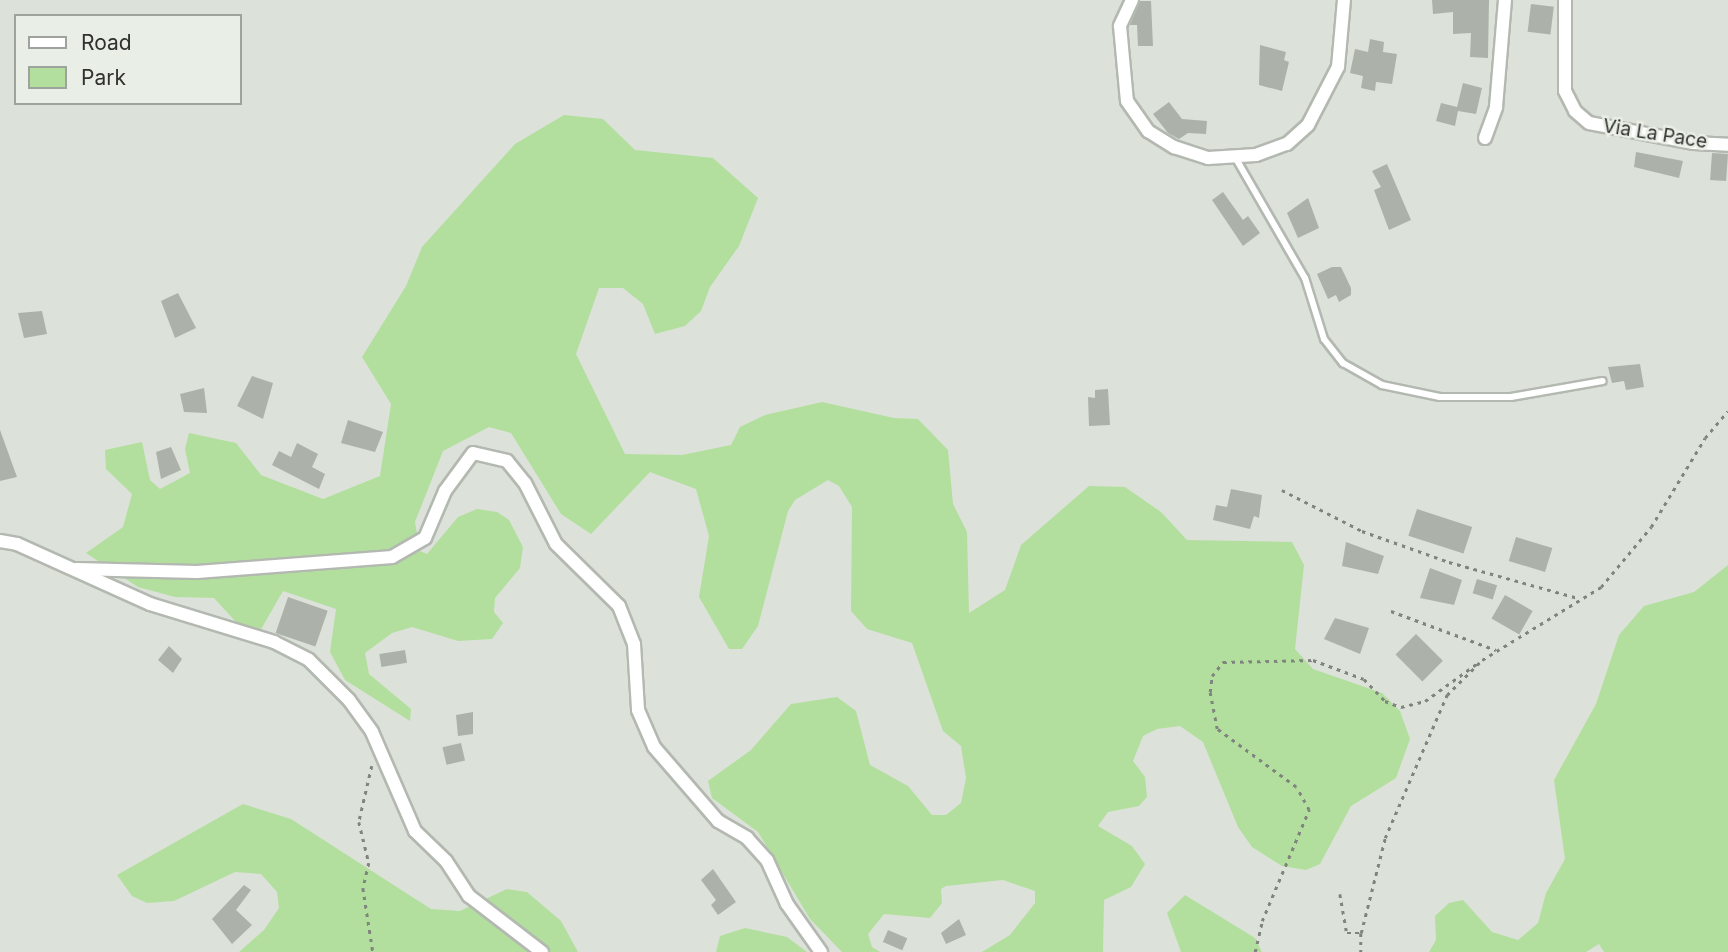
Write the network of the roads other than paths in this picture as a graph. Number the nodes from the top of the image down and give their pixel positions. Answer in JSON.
{"nodes":[{"id":1,"x":1132,"y":0,"type":"edge"},
{"id":2,"x":1344,"y":0,"type":"edge"},
{"id":3,"x":1505,"y":0,"type":"edge"},
{"id":4,"x":1565,"y":0,"type":"edge"},
{"id":5,"x":1485,"y":138,"type":"dead end"},
{"id":6,"x":1728,"y":145,"type":"edge"},
{"id":7,"x":1235,"y":157,"type":"junction"},
{"id":8,"x":1603,"y":381,"type":"dead end"},
{"id":9,"x":0,"y":541,"type":"edge"},
{"id":10,"x":76,"y":569,"type":"junction"},
{"id":11,"x":542,"y":952,"type":"edge"},
{"id":12,"x":821,"y":952,"type":"edge"}],
"edges":[{"from":1,"to":7,"type":"street"},
{"from":2,"to":7,"type":"street"},
{"from":3,"to":5,"type":"street"},
{"from":4,"to":6,"type":"street","name":"Via La Pace"},
{"from":7,"to":8,"type":"lane"},
{"from":9,"to":10,"type":"street"},
{"from":10,"to":11,"type":"street"},
{"from":10,"to":12,"type":"street"}]}
